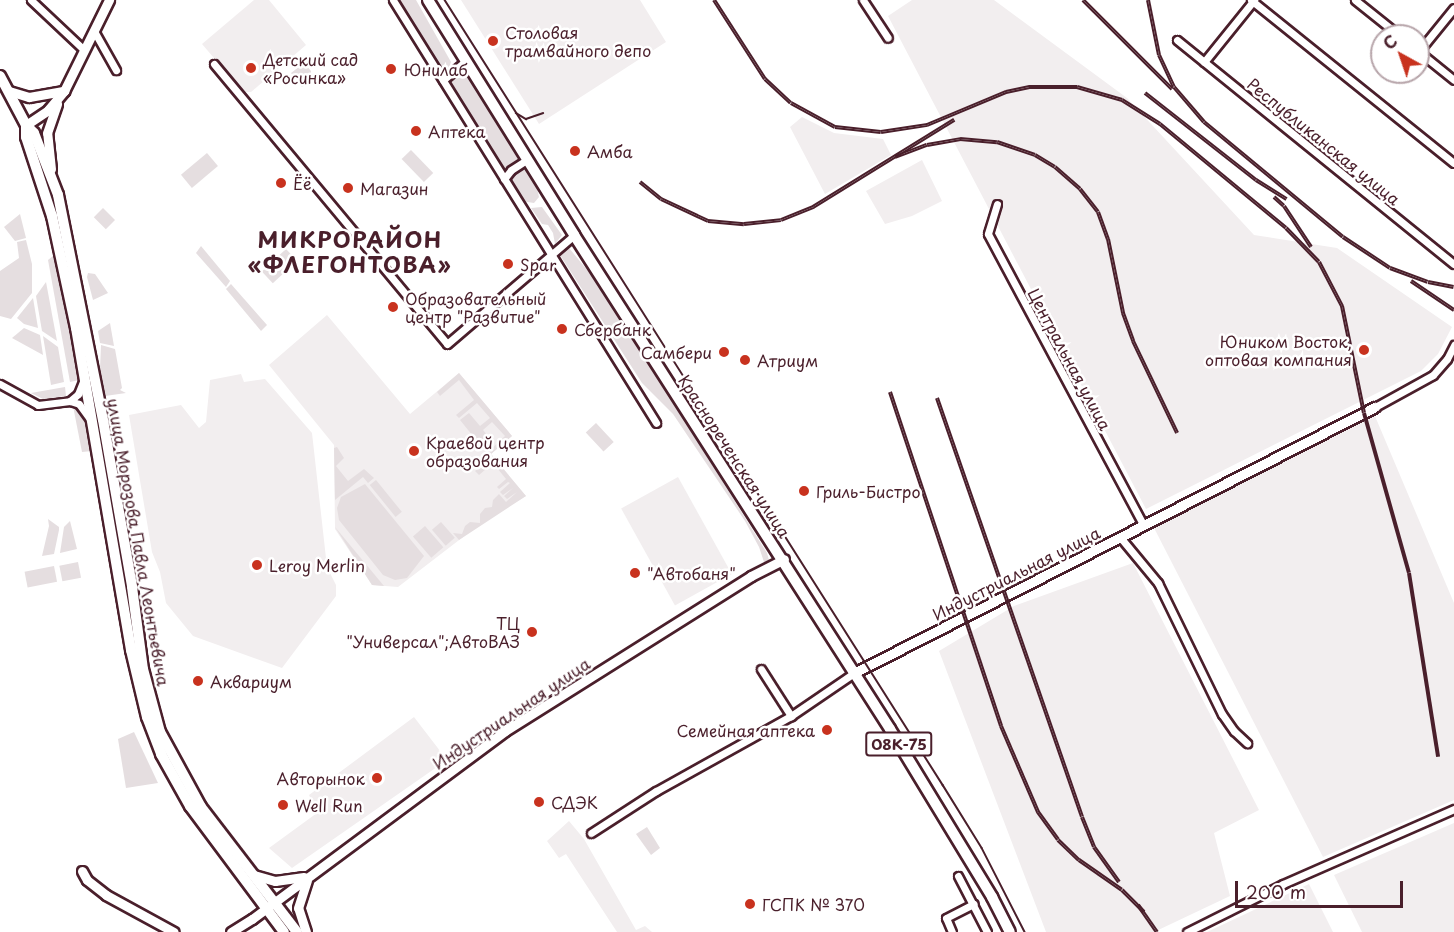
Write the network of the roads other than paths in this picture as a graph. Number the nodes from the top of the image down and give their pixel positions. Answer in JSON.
{"nodes":[{"id":1,"x":31,"y":0,"type":"edge"},
{"id":2,"x":109,"y":0,"type":"edge"},
{"id":3,"x":393,"y":0,"type":"edge"},
{"id":4,"x":428,"y":0,"type":"edge"},
{"id":5,"x":863,"y":0,"type":"edge"},
{"id":6,"x":1253,"y":0,"type":"edge"},
{"id":7,"x":1355,"y":0,"type":"edge"},
{"id":8,"x":1454,"y":8,"type":"edge"},
{"id":9,"x":1385,"y":24,"type":"edge"},
{"id":10,"x":94,"y":31,"type":"junction"},
{"id":11,"x":1430,"y":37,"type":"edge"},
{"id":12,"x":888,"y":38,"type":"dead end"},
{"id":13,"x":1177,"y":40,"type":"dead end"},
{"id":14,"x":84,"y":50,"type":"junction"},
{"id":15,"x":466,"y":61,"type":"junction"},
{"id":16,"x":1430,"y":61,"type":"edge"},
{"id":17,"x":1204,"y":62,"type":"junction"},
{"id":18,"x":214,"y":64,"type":"dead end"},
{"id":19,"x":116,"y":70,"type":"dead end"},
{"id":20,"x":0,"y":76,"type":"edge"},
{"id":21,"x":443,"y":80,"type":"junction"},
{"id":22,"x":1454,"y":80,"type":"edge"},
{"id":23,"x":9,"y":91,"type":"junction"},
{"id":24,"x":63,"y":91,"type":"junction"},
{"id":25,"x":26,"y":125,"type":"junction"},
{"id":26,"x":528,"y":159,"type":"junction"},
{"id":27,"x":1454,"y":163,"type":"edge"},
{"id":28,"x":504,"y":180,"type":"junction"},
{"id":29,"x":55,"y":186,"type":"junction"},
{"id":30,"x":997,"y":204,"type":"dead end"},
{"id":31,"x":574,"y":235,"type":"junction"},
{"id":32,"x":550,"y":255,"type":"junction"},
{"id":33,"x":1454,"y":264,"type":"edge"},
{"id":34,"x":1454,"y":345,"type":"edge"},
{"id":35,"x":85,"y":374,"type":"junction"},
{"id":36,"x":0,"y":384,"type":"edge"},
{"id":37,"x":70,"y":401,"type":"junction"},
{"id":38,"x":1375,"y":407,"type":"joint"},
{"id":39,"x":656,"y":423,"type":"dead end"},
{"id":40,"x":93,"y":427,"type":"junction"},
{"id":41,"x":1143,"y":524,"type":"junction"},
{"id":42,"x":1120,"y":537,"type":"junction"},
{"id":43,"x":784,"y":559,"type":"junction"},
{"id":44,"x":761,"y":669,"type":"dead end"},
{"id":45,"x":855,"y":673,"type":"junction"},
{"id":46,"x":791,"y":716,"type":"junction"},
{"id":47,"x":1247,"y":743,"type":"dead end"},
{"id":48,"x":1454,"y":809,"type":"edge"},
{"id":49,"x":591,"y":833,"type":"dead end"},
{"id":50,"x":238,"y":857,"type":"junction"},
{"id":51,"x":82,"y":871,"type":"dead end"},
{"id":52,"x":310,"y":876,"type":"junction"},
{"id":53,"x":958,"y":876,"type":"dead end"},
{"id":54,"x":974,"y":904,"type":"junction"},
{"id":55,"x":269,"y":906,"type":"junction"},
{"id":56,"x":174,"y":932,"type":"edge"},
{"id":57,"x":231,"y":932,"type":"edge"},
{"id":58,"x":284,"y":932,"type":"edge"},
{"id":59,"x":297,"y":932,"type":"edge"},
{"id":60,"x":306,"y":932,"type":"edge"},
{"id":61,"x":952,"y":932,"type":"edge"},
{"id":62,"x":987,"y":932,"type":"edge"},
{"id":63,"x":1010,"y":932,"type":"edge"},
{"id":64,"x":1187,"y":932,"type":"edge"}],
"edges":[{"from":1,"to":14,"type":"street"},
{"from":2,"to":10,"type":"street"},
{"from":3,"to":21,"type":"street"},
{"from":4,"to":15,"type":"main road","name":"Краснореченская улица"},
{"from":5,"to":12,"type":"street"},
{"from":6,"to":17,"type":"street"},
{"from":6,"to":27,"type":"street"},
{"from":7,"to":9,"type":"street"},
{"from":8,"to":11,"type":"street"},
{"from":10,"to":14,"type":"street"},
{"from":10,"to":19,"type":"street"},
{"from":13,"to":17,"type":"street","name":"Республиканская улица"},
{"from":14,"to":24,"type":"street"},
{"from":15,"to":21,"type":"street"},
{"from":15,"to":26,"type":"main road","name":"Краснореченская улица"},
{"from":16,"to":22,"type":"street"},
{"from":17,"to":33,"type":"street","name":"Республиканская улица"},
{"from":18,"to":32,"type":"street"},
{"from":20,"to":23,"type":"main road","name":"улица Морозова Павла Леонтьевича"},
{"from":21,"to":28,"type":"street"},
{"from":23,"to":24,"type":"street"},
{"from":23,"to":25,"type":"main road","name":"улица Морозова Павла Леонтьевича"},
{"from":24,"to":25,"type":"street"},
{"from":24,"to":29,"type":"street"},
{"from":25,"to":29,"type":"main road","name":"улица Морозова Павла Леонтьевича"},
{"from":25,"to":35,"type":"main road","name":"улица Морозова Павла Леонтьевича"},
{"from":26,"to":28,"type":"street"},
{"from":26,"to":31,"type":"main road","name":"Краснореченская улица"},
{"from":28,"to":32,"type":"street"},
{"from":29,"to":50,"type":"main road","name":"улица Морозова Павла Леонтьевича"},
{"from":30,"to":41,"type":"street","name":"Центральная улица"},
{"from":31,"to":32,"type":"street"},
{"from":31,"to":43,"type":"main road","name":"Краснореченская улица"},
{"from":32,"to":39,"type":"street"},
{"from":34,"to":38,"type":"street","name":"Индустриальная улица"},
{"from":35,"to":37,"type":"street"},
{"from":35,"to":40,"type":"main road","name":"улица Морозова Павла Леонтьевича"},
{"from":36,"to":37,"type":"street"},
{"from":37,"to":40,"type":"street"},
{"from":38,"to":41,"type":"street","name":"Индустриальная улица"},
{"from":40,"to":55,"type":"main road","name":"улица Морозова Павла Леонтьевича"},
{"from":41,"to":42,"type":"street","name":"Индустриальная улица"},
{"from":42,"to":45,"type":"street","name":"Индустриальная улица"},
{"from":42,"to":47,"type":"street"},
{"from":43,"to":45,"type":"main road","name":"Краснореченская улица","number":"08К-75"},
{"from":43,"to":52,"type":"street","name":"Индустриальная улица"},
{"from":44,"to":46,"type":"street"},
{"from":45,"to":46,"type":"street","name":"Индустриальная улица"},
{"from":45,"to":63,"type":"main road","name":"Краснореченская улица","number":"08К-75"},
{"from":46,"to":49,"type":"street","name":"Индустриальная улица"},
{"from":48,"to":64,"type":"street"},
{"from":50,"to":52,"type":"street"},
{"from":50,"to":55,"type":"main road","name":"улица Морозова Павла Леонтьевича"},
{"from":51,"to":56,"type":"street"},
{"from":52,"to":55,"type":"street","name":"Индустриальная улица"},
{"from":52,"to":60,"type":"street"},
{"from":53,"to":54,"type":"street"},
{"from":54,"to":61,"type":"street"},
{"from":54,"to":62,"type":"street"},
{"from":55,"to":57,"type":"street","name":"Индустриальная улица"},
{"from":55,"to":58,"type":"main road","name":"улица Морозова Павла Леонтьевича"},
{"from":55,"to":59,"type":"main road","name":"улица Морозова Павла Леонтьевича"}]}
